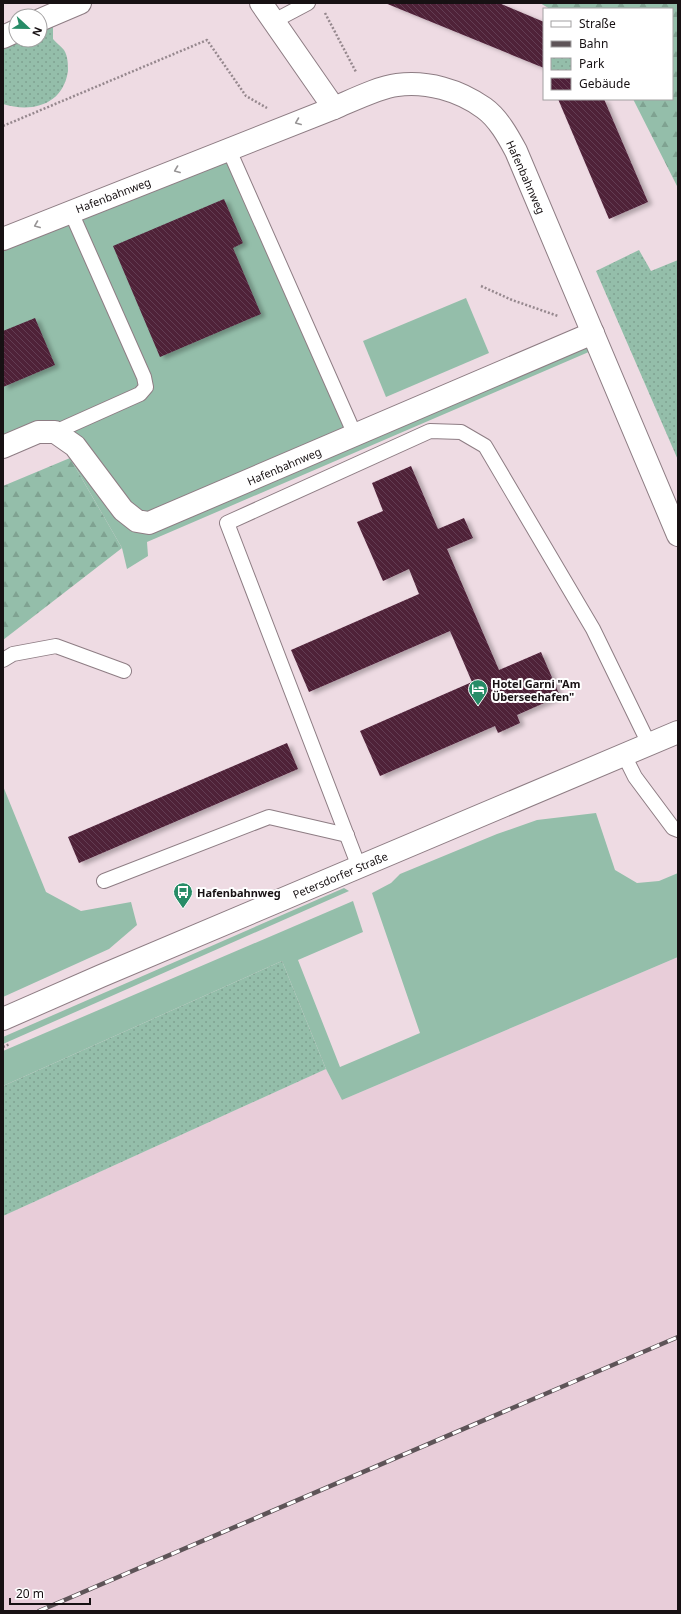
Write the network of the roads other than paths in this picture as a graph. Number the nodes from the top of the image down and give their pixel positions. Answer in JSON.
{"nodes":[{"id":1,"x":80,"y":3,"type":"edge"},
{"id":2,"x":261,"y":3,"type":"edge"},
{"id":3,"x":308,"y":3,"type":"edge"},
{"id":4,"x":48,"y":17,"type":"edge"},
{"id":5,"x":274,"y":21,"type":"junction"},
{"id":6,"x":334,"y":108,"type":"junction"},
{"id":7,"x":229,"y":150,"type":"junction"},
{"id":8,"x":71,"y":212,"type":"junction"},
{"id":9,"x":3,"y":239,"type":"edge"},
{"id":10,"x":593,"y":333,"type":"junction"},
{"id":11,"x":55,"y":432,"type":"junction"},
{"id":12,"x":355,"y":435,"type":"junction"},
{"id":13,"x":3,"y":447,"type":"edge"},
{"id":14,"x":678,"y":535,"type":"edge"},
{"id":15,"x":3,"y":660,"type":"edge"},
{"id":16,"x":124,"y":671,"type":"dead end"},
{"id":17,"x":678,"y":732,"type":"edge"},
{"id":18,"x":649,"y":744,"type":"junction"},
{"id":19,"x":624,"y":755,"type":"junction"},
{"id":20,"x":678,"y":830,"type":"edge"},
{"id":21,"x":347,"y":835,"type":"junction"},
{"id":22,"x":359,"y":867,"type":"junction"},
{"id":23,"x":104,"y":881,"type":"dead end"},
{"id":24,"x":3,"y":1019,"type":"edge"}],
"edges":[{"from":1,"to":4,"type":"street"},
{"from":2,"to":5,"type":"street"},
{"from":3,"to":5,"type":"lane"},
{"from":5,"to":6,"type":"street"},
{"from":6,"to":7,"type":"street","name":"Hafenbahnweg","one_way":true},
{"from":6,"to":10,"type":"street","name":"Hafenbahnweg"},
{"from":7,"to":8,"type":"street","name":"Hafenbahnweg","one_way":true},
{"from":7,"to":12,"type":"lane"},
{"from":8,"to":9,"type":"street","name":"Hafenbahnweg","one_way":true},
{"from":8,"to":11,"type":"lane"},
{"from":10,"to":12,"type":"street","name":"Hafenbahnweg"},
{"from":10,"to":14,"type":"street","name":"Hafenbahnweg"},
{"from":11,"to":12,"type":"street","name":"Hafenbahnweg"},
{"from":11,"to":13,"type":"street"},
{"from":15,"to":16,"type":"lane"},
{"from":17,"to":18,"type":"street","name":"Petersdorfer Straße"},
{"from":18,"to":19,"type":"street","name":"Petersdorfer Straße"},
{"from":18,"to":21,"type":"lane"},
{"from":19,"to":20,"type":"lane"},
{"from":19,"to":22,"type":"street","name":"Petersdorfer Straße"},
{"from":21,"to":22,"type":"lane"},
{"from":21,"to":23,"type":"lane"},
{"from":22,"to":24,"type":"street","name":"Petersdorfer Straße"}]}
